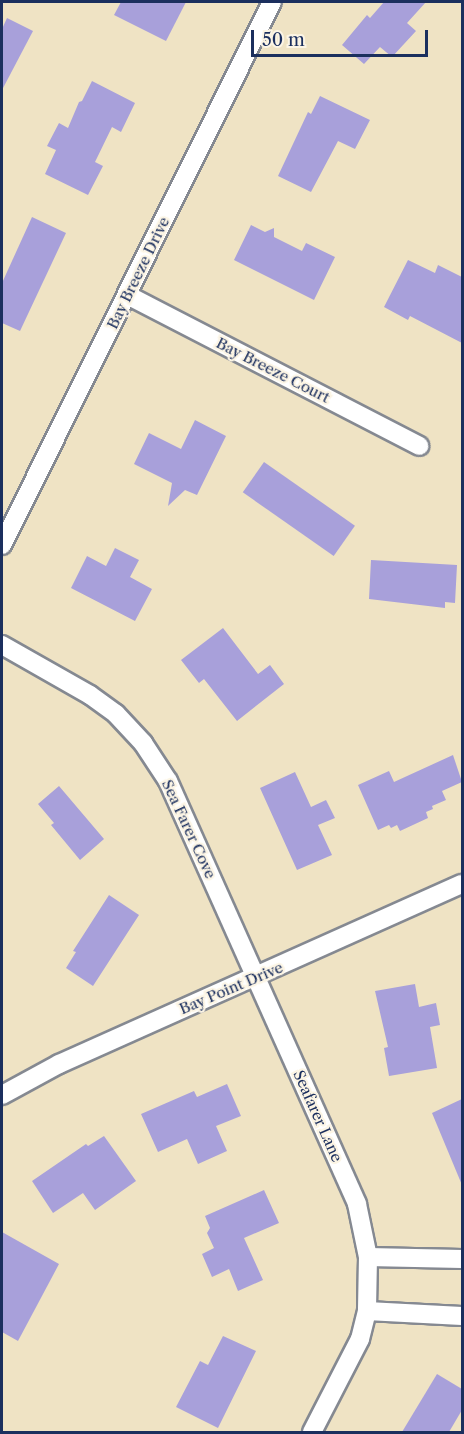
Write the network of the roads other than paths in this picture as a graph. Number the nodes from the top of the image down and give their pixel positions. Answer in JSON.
{"nodes":[{"id":1,"x":272,"y":2,"type":"edge"},
{"id":2,"x":127,"y":295,"type":"junction"},
{"id":3,"x":419,"y":446,"type":"dead end"},
{"id":4,"x":2,"y":544,"type":"edge"},
{"id":5,"x":2,"y":645,"type":"edge"},
{"id":6,"x":462,"y":884,"type":"edge"},
{"id":7,"x":257,"y":978,"type":"junction"},
{"id":8,"x":2,"y":1095,"type":"edge"},
{"id":9,"x":368,"y":1257,"type":"junction"},
{"id":10,"x":462,"y":1259,"type":"edge"},
{"id":11,"x":367,"y":1311,"type":"junction"},
{"id":12,"x":462,"y":1316,"type":"edge"},
{"id":13,"x":312,"y":1432,"type":"edge"}],
"edges":[{"from":1,"to":2,"type":"street","name":"Bay Breeze Drive"},
{"from":2,"to":3,"type":"street","name":"Bay Breeze Court"},
{"from":2,"to":4,"type":"street","name":"Bay Breeze Drive"},
{"from":5,"to":7,"type":"street","name":"Sea Farer Cove"},
{"from":6,"to":7,"type":"street","name":"Bay Point Drive"},
{"from":7,"to":8,"type":"street","name":"Bay Point Drive"},
{"from":7,"to":9,"type":"street","name":"Seafarer Lane"},
{"from":9,"to":10,"type":"street"},
{"from":9,"to":11,"type":"street","name":"Seafarer Lane"},
{"from":11,"to":12,"type":"street"},
{"from":11,"to":13,"type":"street","name":"Seafarer Lane"}]}
